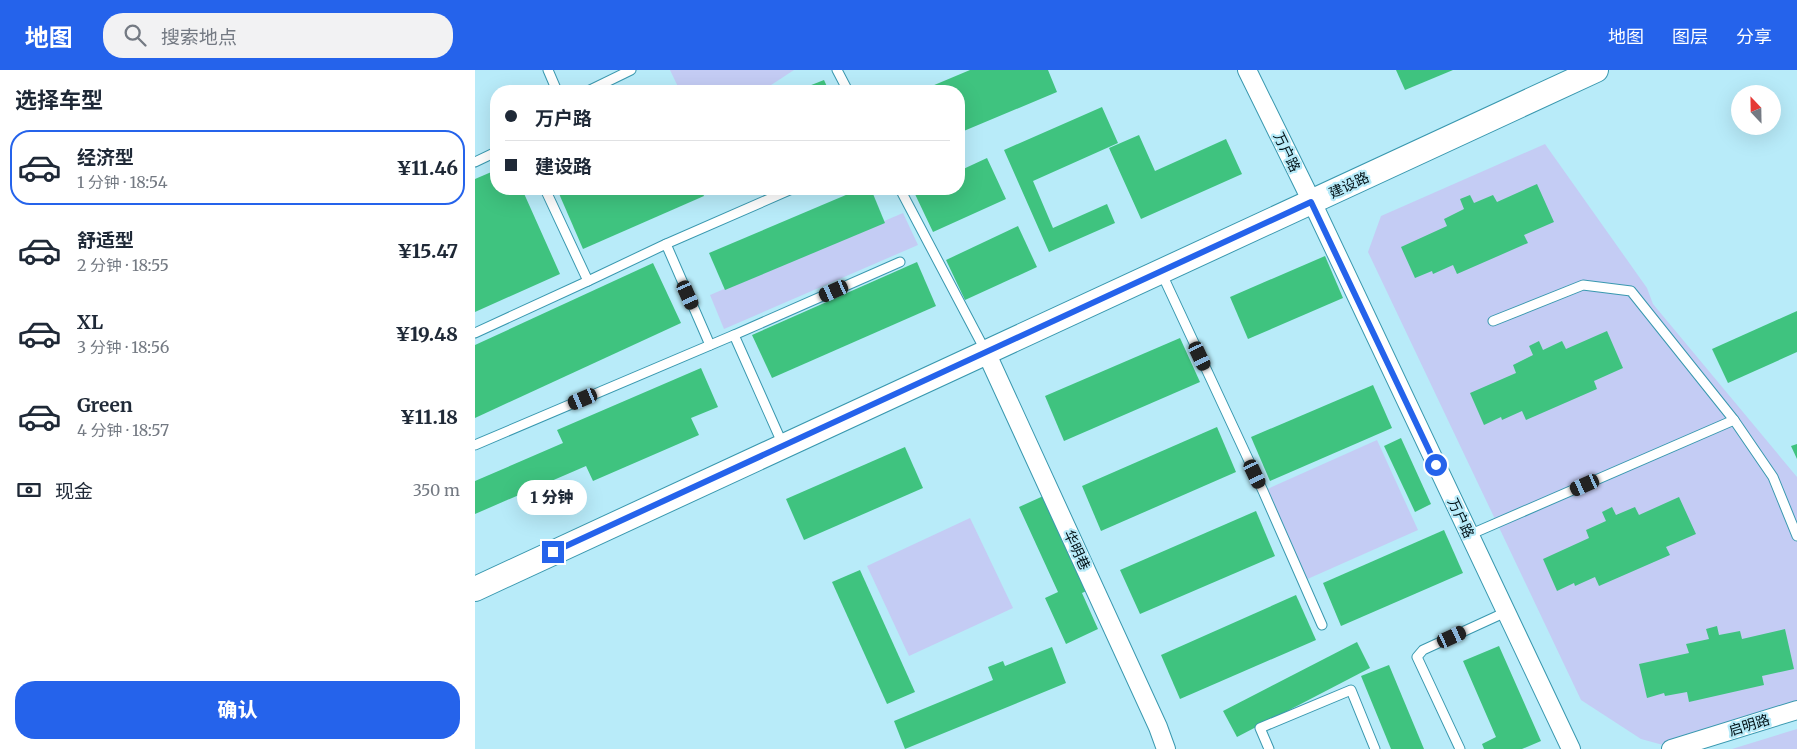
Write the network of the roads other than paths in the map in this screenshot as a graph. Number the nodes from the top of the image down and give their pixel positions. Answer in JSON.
{"nodes":[{"id":1,"x":548,"y":70,"type":"edge"},
{"id":2,"x":631,"y":70,"type":"edge"},
{"id":3,"x":837,"y":70,"type":"edge"},
{"id":4,"x":1247,"y":70,"type":"edge"},
{"id":5,"x":1596,"y":70,"type":"edge"},
{"id":6,"x":554,"y":85,"type":"edge"},
{"id":7,"x":600,"y":85,"type":"edge"},
{"id":8,"x":845,"y":85,"type":"edge"},
{"id":9,"x":490,"y":155,"type":"edge"},
{"id":10,"x":475,"y":162,"type":"edge"},
{"id":11,"x":548,"y":195,"type":"edge"},
{"id":12,"x":778,"y":195,"type":"edge"},
{"id":13,"x":903,"y":195,"type":"edge"},
{"id":14,"x":1311,"y":202,"type":"junction"},
{"id":15,"x":666,"y":244,"type":"junction"},
{"id":16,"x":900,"y":262,"type":"dead end"},
{"id":17,"x":1161,"y":271,"type":"junction"},
{"id":18,"x":588,"y":281,"type":"junction"},
{"id":19,"x":1493,"y":321,"type":"dead end"},
{"id":20,"x":475,"y":333,"type":"edge"},
{"id":21,"x":734,"y":335,"type":"junction"},
{"id":22,"x":710,"y":345,"type":"junction"},
{"id":23,"x":986,"y":352,"type":"junction"},
{"id":24,"x":1734,"y":420,"type":"junction"},
{"id":25,"x":475,"y":445,"type":"edge"},
{"id":26,"x":783,"y":446,"type":"junction"},
{"id":27,"x":1469,"y":535,"type":"junction"},
{"id":28,"x":1797,"y":536,"type":"edge"},
{"id":29,"x":475,"y":589,"type":"edge"},
{"id":30,"x":1505,"y":612,"type":"junction"},
{"id":31,"x":1322,"y":625,"type":"dead end"},
{"id":32,"x":1797,"y":710,"type":"edge"},
{"id":33,"x":1166,"y":749,"type":"edge"},
{"id":34,"x":1269,"y":749,"type":"edge"},
{"id":35,"x":1375,"y":749,"type":"edge"},
{"id":36,"x":1460,"y":749,"type":"edge"},
{"id":37,"x":1571,"y":749,"type":"edge"},
{"id":38,"x":1671,"y":749,"type":"edge"}],
"edges":[{"from":1,"to":6,"type":"lane"},
{"from":2,"to":7,"type":"lane"},
{"from":3,"to":8,"type":"lane"},
{"from":4,"to":14,"type":"street","name":"万户路"},
{"from":5,"to":14,"type":"street","name":"建设路"},
{"from":9,"to":10,"type":"lane"},
{"from":11,"to":18,"type":"lane"},
{"from":12,"to":15,"type":"lane"},
{"from":13,"to":23,"type":"lane"},
{"from":14,"to":17,"type":"street","name":"建设路"},
{"from":14,"to":27,"type":"street","name":"万户路"},
{"from":15,"to":18,"type":"lane"},
{"from":15,"to":22,"type":"lane"},
{"from":16,"to":21,"type":"lane"},
{"from":17,"to":23,"type":"street","name":"建设路"},
{"from":17,"to":31,"type":"lane"},
{"from":18,"to":20,"type":"lane"},
{"from":19,"to":24,"type":"lane"},
{"from":21,"to":22,"type":"lane"},
{"from":21,"to":26,"type":"lane"},
{"from":22,"to":25,"type":"lane"},
{"from":23,"to":26,"type":"street","name":"建设路"},
{"from":23,"to":33,"type":"street","name":"华明巷"},
{"from":24,"to":27,"type":"lane"},
{"from":24,"to":28,"type":"lane"},
{"from":26,"to":29,"type":"street","name":"建设路"},
{"from":27,"to":30,"type":"street","name":"万户路"},
{"from":30,"to":36,"type":"lane"},
{"from":30,"to":37,"type":"street","name":"万户路"},
{"from":32,"to":38,"type":"street","name":"启明路"},
{"from":34,"to":35,"type":"lane"}]}
